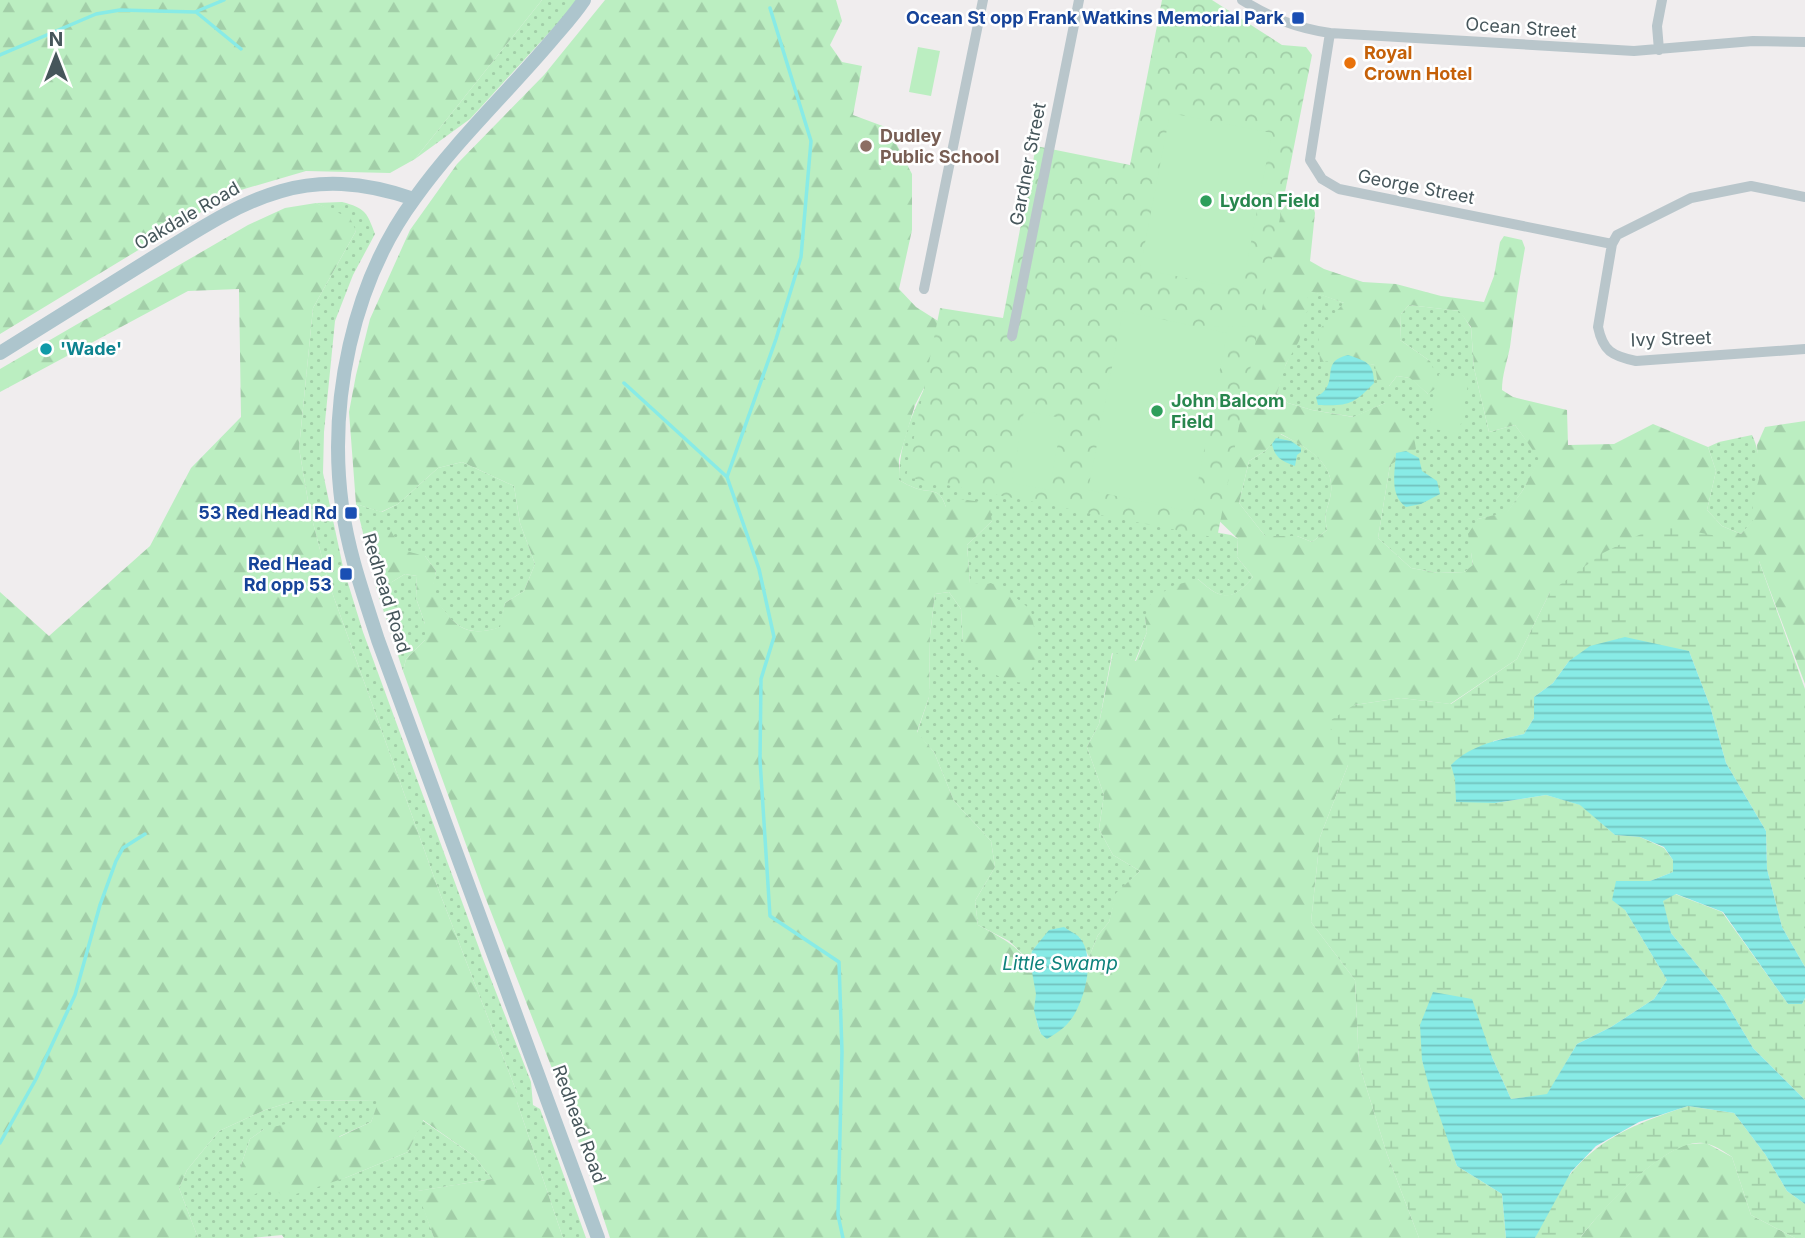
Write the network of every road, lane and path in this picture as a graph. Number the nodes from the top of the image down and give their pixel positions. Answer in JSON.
{"nodes":[{"id":1,"x":584,"y":0,"type":"edge"},
{"id":2,"x":983,"y":0,"type":"edge"},
{"id":3,"x":1079,"y":0,"type":"edge"},
{"id":4,"x":1242,"y":0,"type":"edge"},
{"id":5,"x":1662,"y":0,"type":"edge"},
{"id":6,"x":1330,"y":33,"type":"junction"},
{"id":7,"x":1805,"y":42,"type":"edge"},
{"id":8,"x":1659,"y":50,"type":"junction"},
{"id":9,"x":1805,"y":197,"type":"edge"},
{"id":10,"x":414,"y":199,"type":"junction"},
{"id":11,"x":1612,"y":244,"type":"junction"},
{"id":12,"x":924,"y":289,"type":"dead end"},
{"id":13,"x":1012,"y":336,"type":"dead end"},
{"id":14,"x":1805,"y":349,"type":"edge"},
{"id":15,"x":0,"y":353,"type":"edge"},
{"id":16,"x":598,"y":1238,"type":"edge"}],
"edges":[{"from":1,"to":10,"type":"main road","name":"Redhead Road"},
{"from":2,"to":12,"type":"street"},
{"from":3,"to":13,"type":"street","name":"Gardner Street"},
{"from":4,"to":6,"type":"street","name":"Ocean Street"},
{"from":5,"to":8,"type":"street"},
{"from":6,"to":8,"type":"street","name":"Ocean Street"},
{"from":6,"to":11,"type":"street","name":"George Street"},
{"from":7,"to":8,"type":"street","name":"Ocean Street"},
{"from":9,"to":11,"type":"street"},
{"from":10,"to":15,"type":"main road","name":"Oakdale Road"},
{"from":10,"to":16,"type":"main road","name":"Redhead Road"},
{"from":11,"to":14,"type":"street","name":"Ivy Street"}]}
